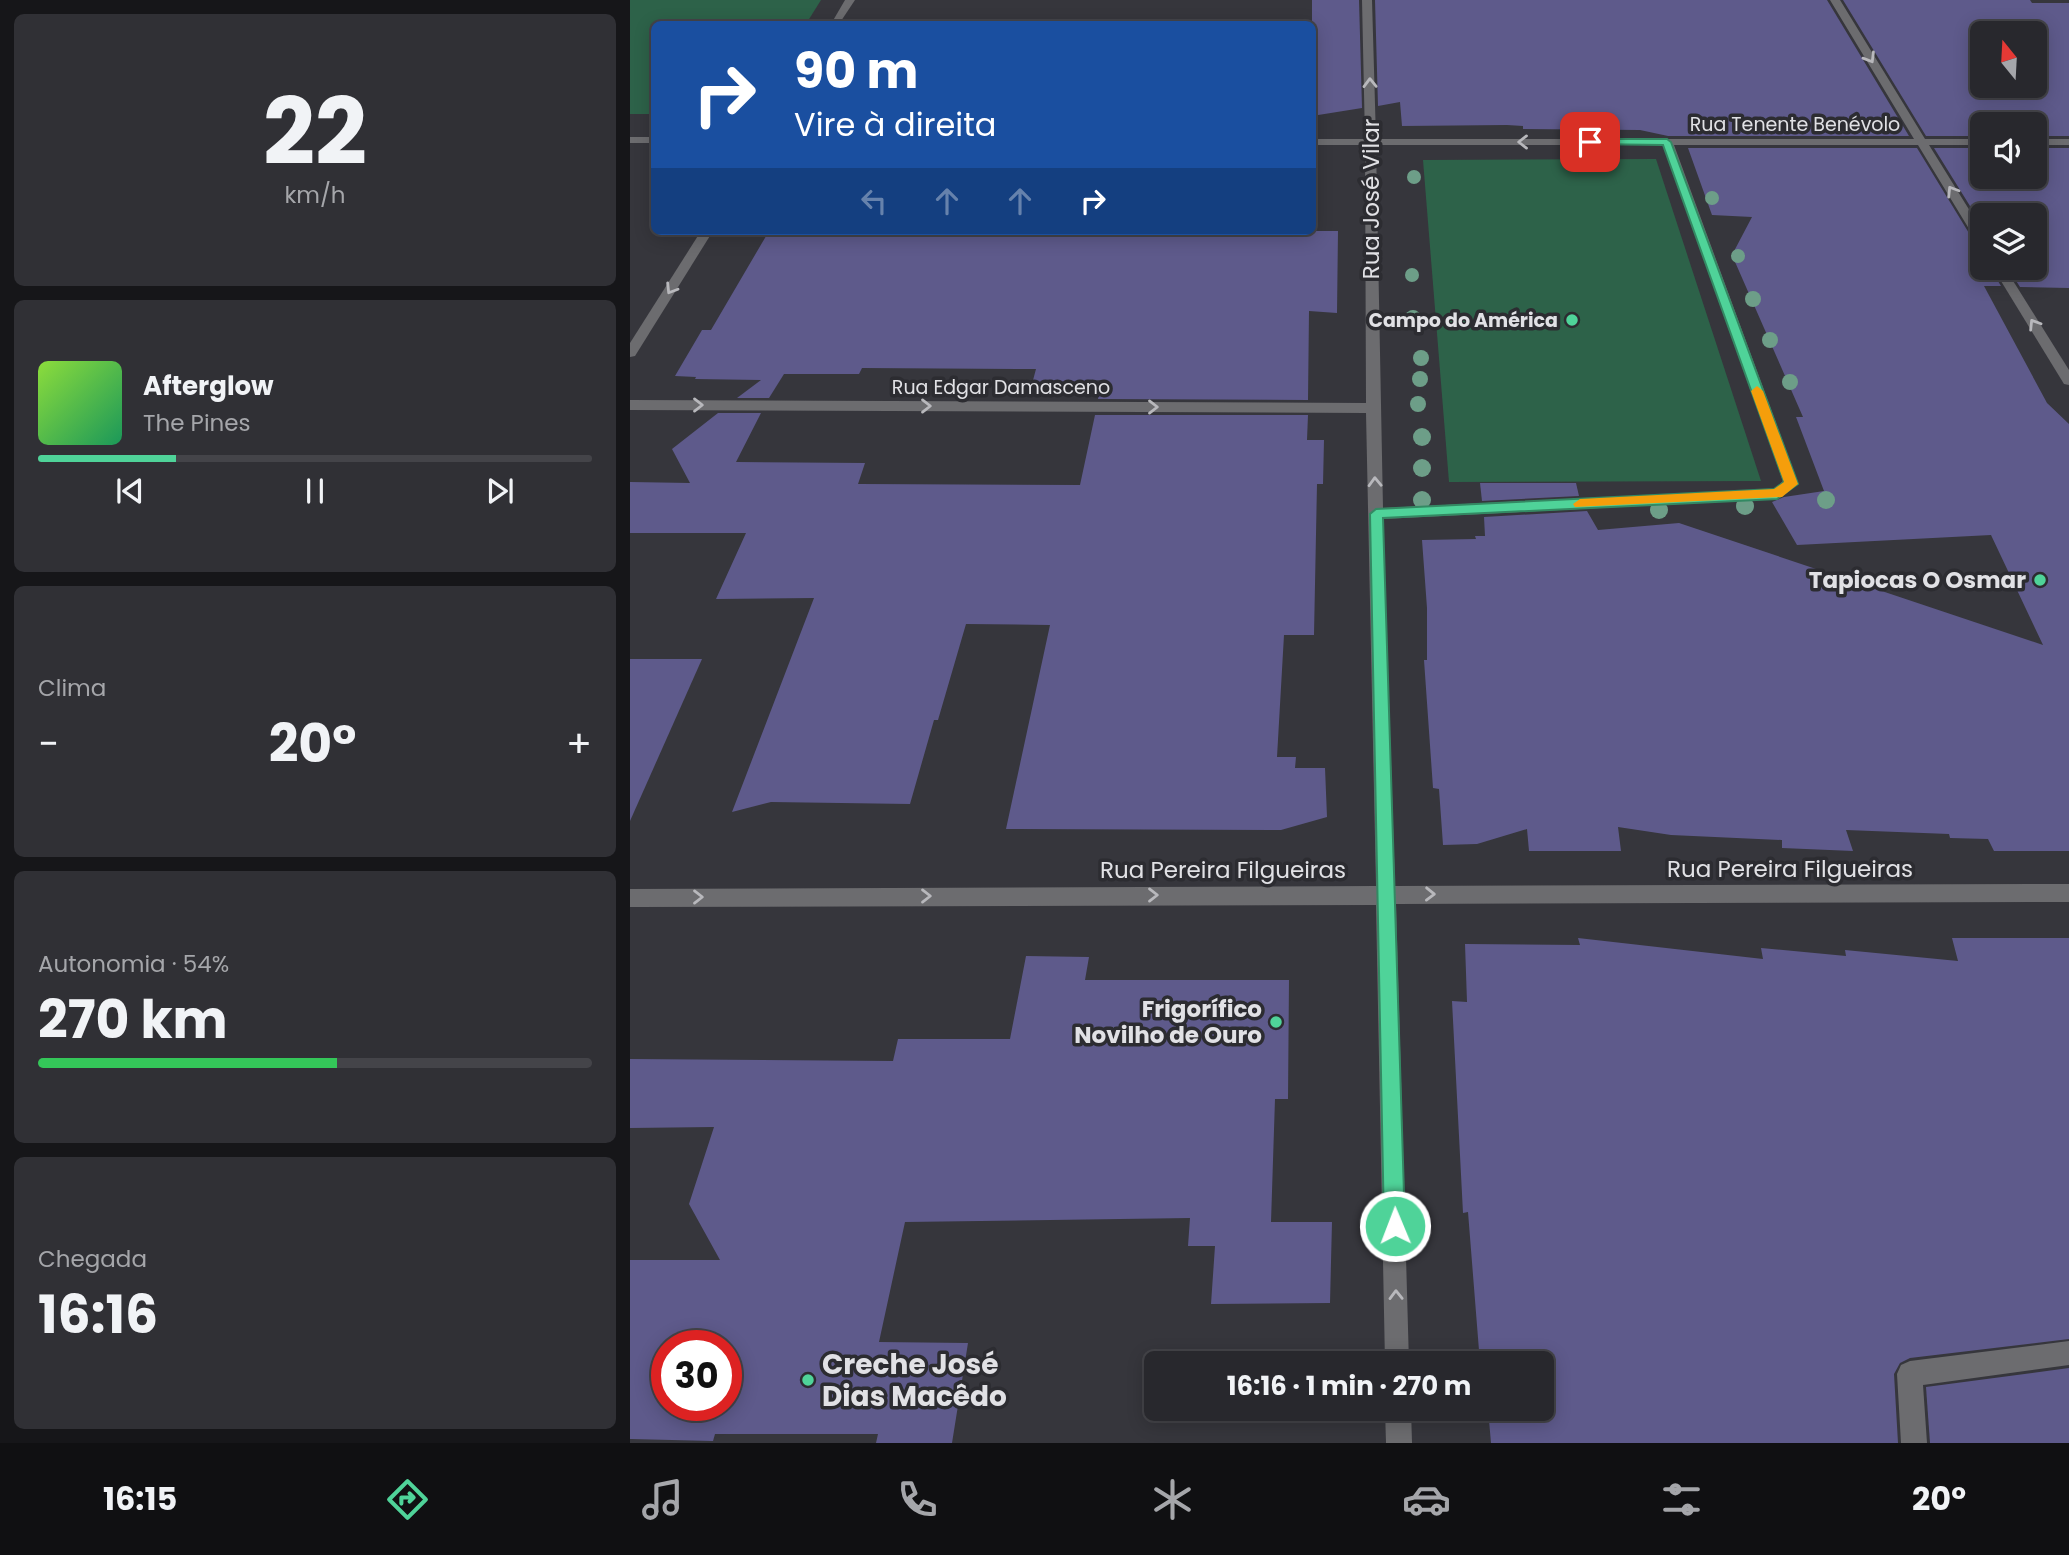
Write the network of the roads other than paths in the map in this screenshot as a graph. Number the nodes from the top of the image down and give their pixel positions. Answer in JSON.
{"nodes":[{"id":1,"x":850,"y":0,"type":"edge"},
{"id":2,"x":1367,"y":0,"type":"edge"},
{"id":3,"x":1835,"y":0,"type":"edge"},
{"id":4,"x":837,"y":21,"type":"edge"},
{"id":5,"x":651,"y":139,"type":"edge"},
{"id":6,"x":630,"y":140,"type":"edge"},
{"id":7,"x":1921,"y":141,"type":"junction"},
{"id":8,"x":1316,"y":142,"type":"edge"},
{"id":9,"x":1371,"y":142,"type":"junction"},
{"id":10,"x":1667,"y":142,"type":"junction"},
{"id":11,"x":1970,"y":142,"type":"edge"},
{"id":12,"x":2047,"y":142,"type":"edge"},
{"id":13,"x":2069,"y":142,"type":"edge"},
{"id":14,"x":1970,"y":221,"type":"edge"},
{"id":15,"x":704,"y":235,"type":"edge"},
{"id":16,"x":2006,"y":280,"type":"edge"},
{"id":17,"x":630,"y":353,"type":"edge"},
{"id":18,"x":2069,"y":381,"type":"edge"},
{"id":19,"x":630,"y":405,"type":"edge"},
{"id":20,"x":1373,"y":408,"type":"junction"},
{"id":21,"x":1376,"y":514,"type":"junction"},
{"id":22,"x":1387,"y":893,"type":"junction"},
{"id":23,"x":2069,"y":893,"type":"edge"},
{"id":24,"x":630,"y":898,"type":"edge"},
{"id":25,"x":1397,"y":1351,"type":"edge"},
{"id":26,"x":2069,"y":1353,"type":"edge"},
{"id":27,"x":1398,"y":1421,"type":"edge"},
{"id":28,"x":1399,"y":1443,"type":"edge"},
{"id":29,"x":1914,"y":1443,"type":"edge"}],
"edges":[{"from":1,"to":4,"type":"street"},
{"from":9,"to":2,"type":"street","name":"Rua José Vilar","one_way":true},
{"from":3,"to":7,"type":"street","one_way":true},
{"from":5,"to":6,"type":"street"},
{"from":7,"to":10,"type":"street","name":"Rua Tenente Benévolo"},
{"from":7,"to":11,"type":"street","name":"Rua Tenente Benévolo"},
{"from":14,"to":7,"type":"street","one_way":true},
{"from":8,"to":9,"type":"street","name":"Rua Tenente Benévolo"},
{"from":10,"to":9,"type":"street","name":"Rua Tenente Benévolo","one_way":true},
{"from":9,"to":20,"type":"street","name":"Rua José Vilar"},
{"from":10,"to":21,"type":"street"},
{"from":12,"to":13,"type":"street"},
{"from":15,"to":17,"type":"street","one_way":true},
{"from":18,"to":16,"type":"street","one_way":true},
{"from":19,"to":20,"type":"street","name":"Rua Edgar Damasceno","one_way":true},
{"from":21,"to":20,"type":"street","name":"Rua José Vilar","one_way":true},
{"from":21,"to":22,"type":"street","name":"Rua José Vilar"},
{"from":22,"to":23,"type":"street","name":"Rua Pereira Filgueiras","one_way":true},
{"from":24,"to":22,"type":"street","name":"Rua Pereira Filgueiras","one_way":true},
{"from":25,"to":22,"type":"street","name":"Rua José Vilar","one_way":true},
{"from":26,"to":29,"type":"street"},
{"from":27,"to":28,"type":"street"}]}
